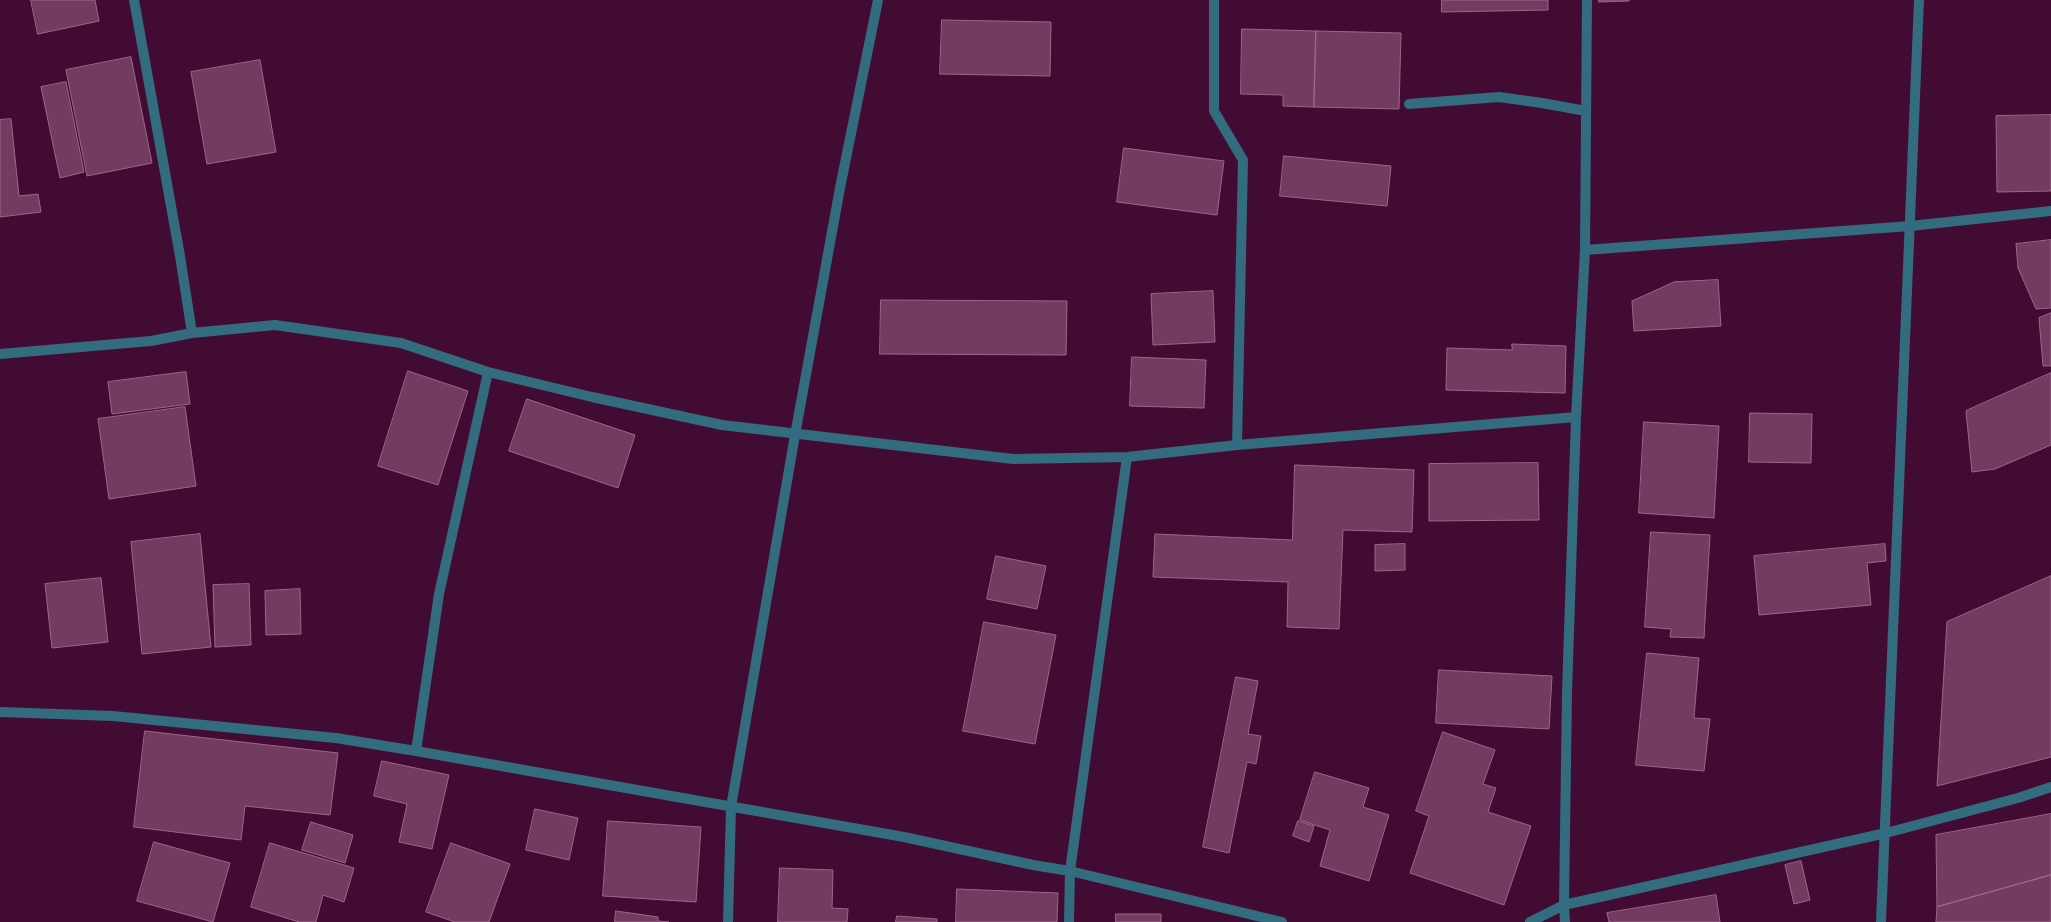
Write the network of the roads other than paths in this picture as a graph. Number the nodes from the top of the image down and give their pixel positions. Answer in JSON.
{"nodes":[{"id":1,"x":134,"y":0,"type":"edge"},
{"id":2,"x":878,"y":0,"type":"edge"},
{"id":3,"x":1214,"y":0,"type":"edge"},
{"id":4,"x":1587,"y":0,"type":"edge"},
{"id":5,"x":1919,"y":0,"type":"edge"},
{"id":6,"x":1409,"y":104,"type":"dead end"},
{"id":7,"x":1586,"y":111,"type":"junction"},
{"id":8,"x":2051,"y":211,"type":"edge"},
{"id":9,"x":1910,"y":226,"type":"junction"},
{"id":10,"x":1585,"y":250,"type":"junction"},
{"id":11,"x":192,"y":333,"type":"junction"},
{"id":12,"x":0,"y":354,"type":"edge"},
{"id":13,"x":488,"y":372,"type":"junction"},
{"id":14,"x":1576,"y":417,"type":"junction"},
{"id":15,"x":794,"y":435,"type":"junction"},
{"id":16,"x":1237,"y":446,"type":"junction"},
{"id":17,"x":1127,"y":457,"type":"junction"},
{"id":18,"x":0,"y":712,"type":"edge"},
{"id":19,"x":416,"y":751,"type":"junction"},
{"id":20,"x":2051,"y":787,"type":"edge"},
{"id":21,"x":731,"y":807,"type":"junction"},
{"id":22,"x":1886,"y":833,"type":"junction"},
{"id":23,"x":1070,"y":870,"type":"junction"},
{"id":24,"x":1564,"y":905,"type":"junction"},
{"id":25,"x":728,"y":922,"type":"edge"},
{"id":26,"x":1069,"y":922,"type":"edge"},
{"id":27,"x":1282,"y":922,"type":"edge"},
{"id":28,"x":1530,"y":922,"type":"edge"},
{"id":29,"x":1565,"y":922,"type":"edge"},
{"id":30,"x":1881,"y":922,"type":"edge"}],
"edges":[{"from":1,"to":11,"type":"street"},
{"from":2,"to":15,"type":"street"},
{"from":3,"to":16,"type":"street"},
{"from":4,"to":7,"type":"street"},
{"from":5,"to":9,"type":"street"},
{"from":6,"to":7,"type":"street"},
{"from":7,"to":10,"type":"street"},
{"from":8,"to":9,"type":"street"},
{"from":9,"to":10,"type":"street"},
{"from":9,"to":22,"type":"street"},
{"from":10,"to":14,"type":"street"},
{"from":11,"to":12,"type":"street"},
{"from":11,"to":13,"type":"street"},
{"from":13,"to":15,"type":"street"},
{"from":13,"to":19,"type":"street"},
{"from":14,"to":16,"type":"street"},
{"from":14,"to":24,"type":"street"},
{"from":15,"to":17,"type":"street"},
{"from":15,"to":21,"type":"street"},
{"from":16,"to":17,"type":"street"},
{"from":17,"to":23,"type":"street"},
{"from":18,"to":19,"type":"street"},
{"from":19,"to":21,"type":"street"},
{"from":20,"to":22,"type":"street"},
{"from":21,"to":23,"type":"street"},
{"from":21,"to":25,"type":"street"},
{"from":22,"to":24,"type":"street"},
{"from":22,"to":30,"type":"street"},
{"from":23,"to":26,"type":"street"},
{"from":23,"to":27,"type":"street"},
{"from":24,"to":28,"type":"street"},
{"from":24,"to":29,"type":"street"}]}
